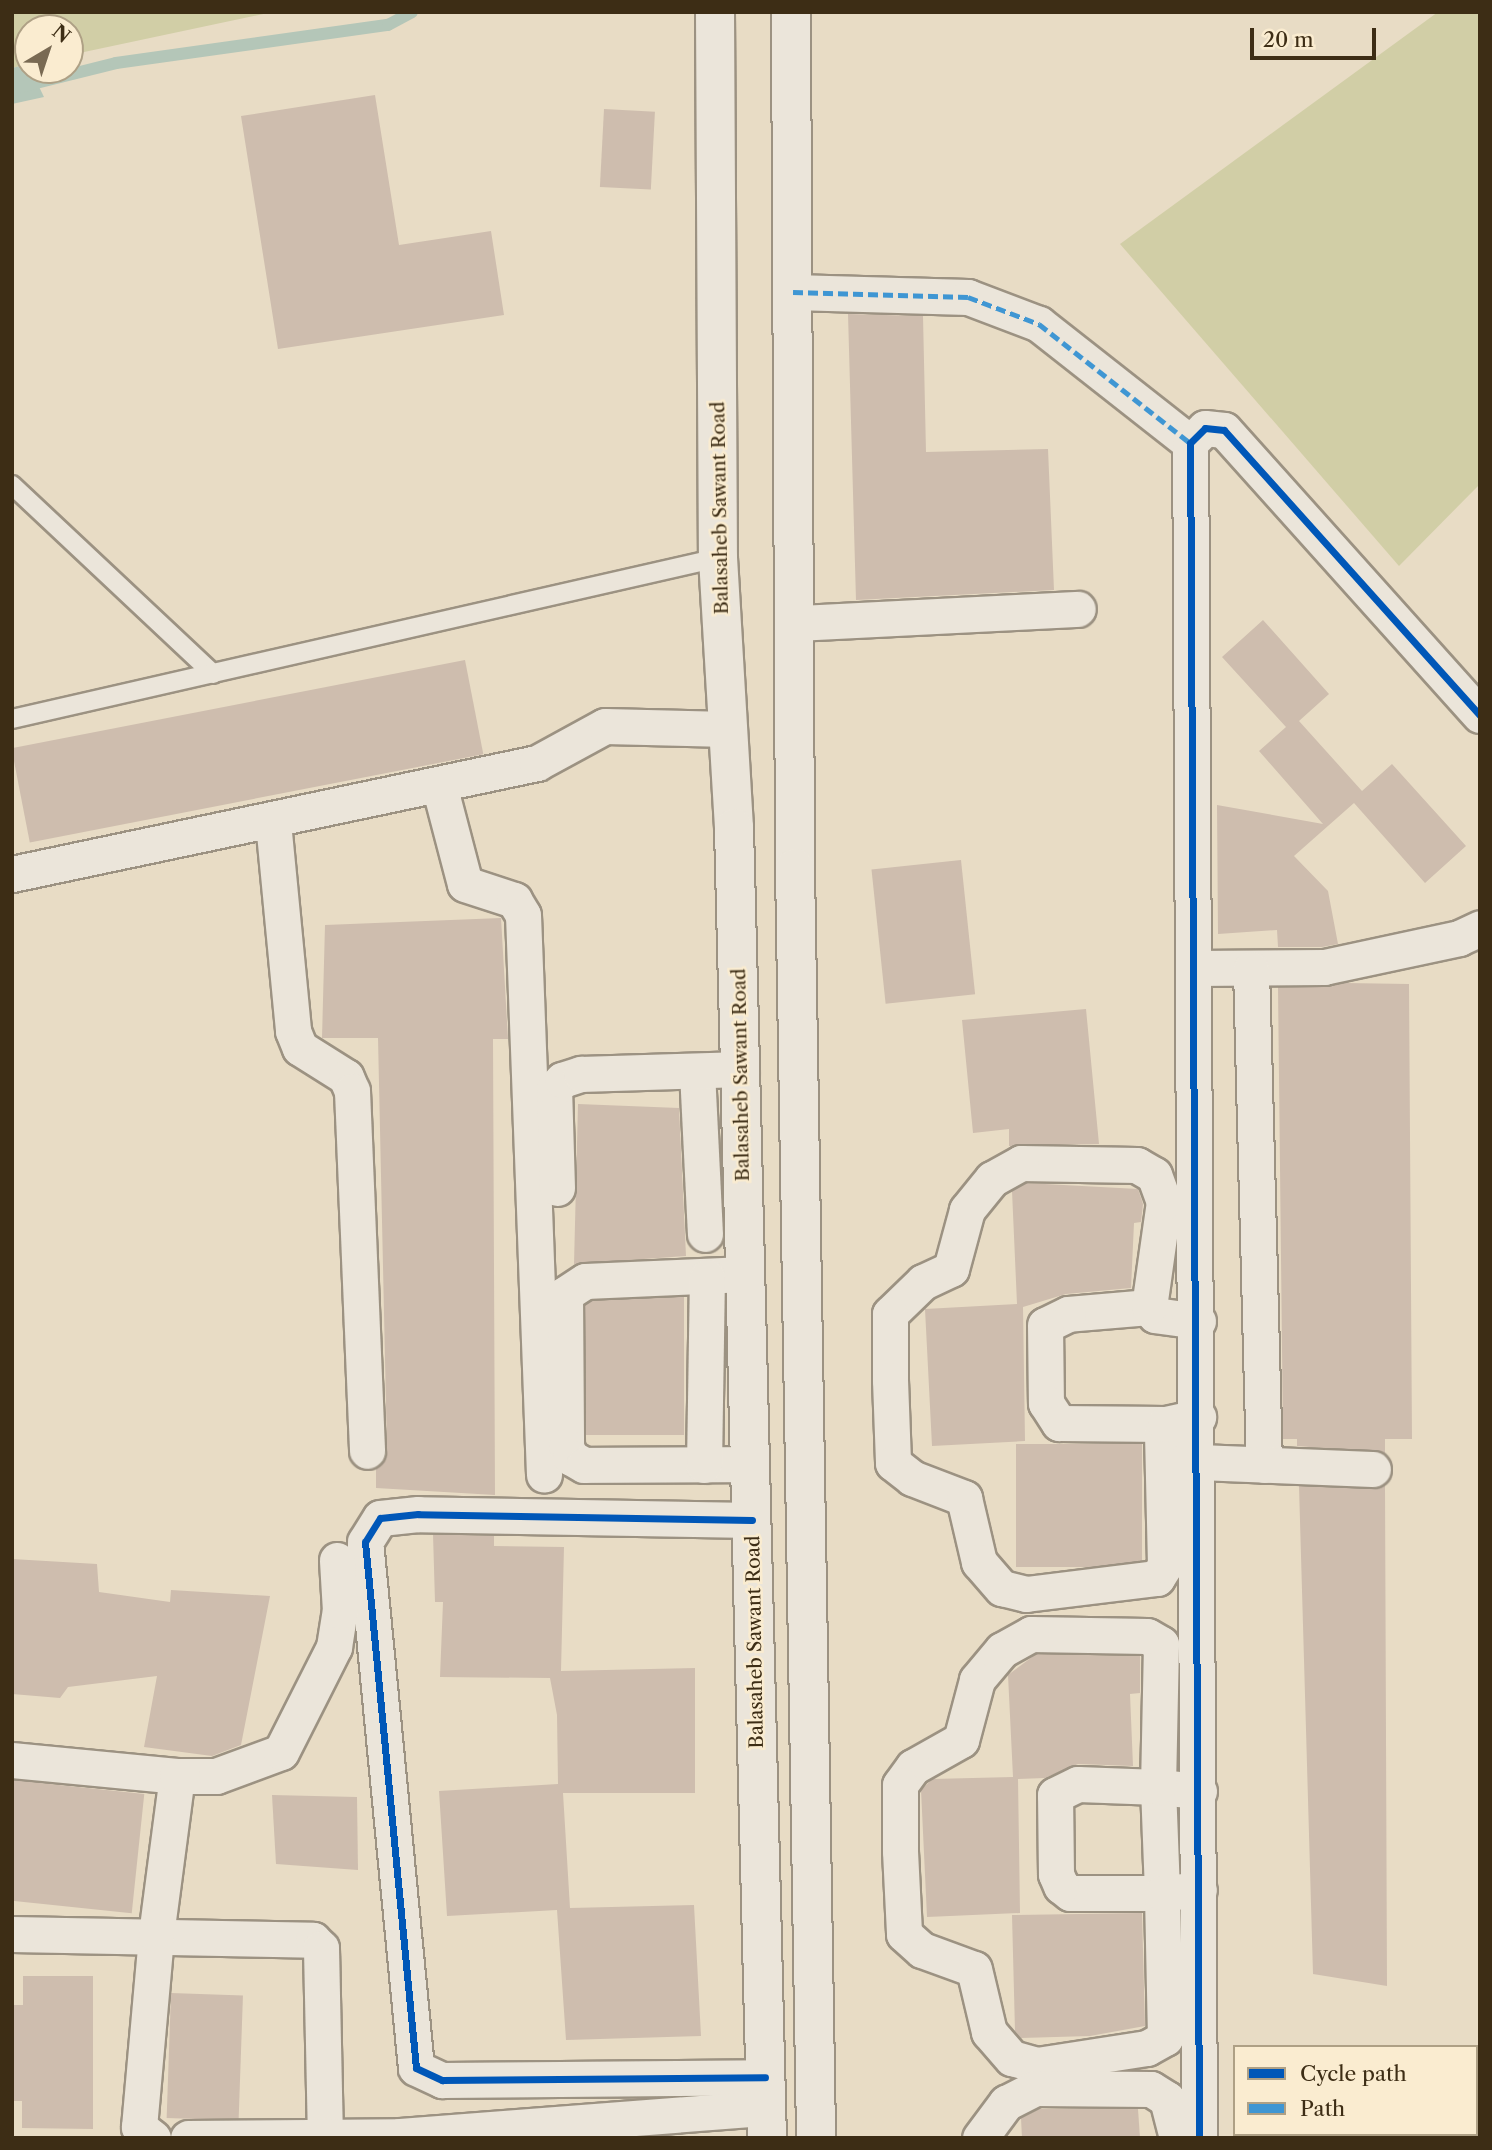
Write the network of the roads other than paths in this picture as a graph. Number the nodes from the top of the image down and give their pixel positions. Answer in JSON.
{"nodes":[{"id":1,"x":715,"y":12,"type":"edge"},
{"id":2,"x":791,"y":12,"type":"edge"},
{"id":3,"x":793,"y":292,"type":"junction"},
{"id":4,"x":1190,"y":443,"type":"junction"},
{"id":5,"x":12,"y":485,"type":"edge"},
{"id":6,"x":718,"y":558,"type":"junction"},
{"id":7,"x":1079,"y":609,"type":"dead end"},
{"id":8,"x":797,"y":623,"type":"junction"},
{"id":9,"x":213,"y":674,"type":"junction"},
{"id":10,"x":1480,"y":715,"type":"edge"},
{"id":11,"x":12,"y":719,"type":"edge"},
{"id":12,"x":728,"y":729,"type":"junction"},
{"id":13,"x":439,"y":785,"type":"junction"},
{"id":14,"x":273,"y":822,"type":"junction"},
{"id":15,"x":12,"y":874,"type":"edge"},
{"id":16,"x":1480,"y":928,"type":"edge"},
{"id":17,"x":1195,"y":968,"type":"junction"},
{"id":18,"x":1251,"y":969,"type":"junction"},
{"id":19,"x":741,"y":1069,"type":"junction"},
{"id":20,"x":698,"y":1071,"type":"junction"},
{"id":21,"x":1254,"y":1089,"type":"junction"},
{"id":22,"x":1195,"y":1090,"type":"junction"},
{"id":23,"x":705,"y":1234,"type":"dead end"},
{"id":24,"x":559,"y":1247,"type":"dead end"},
{"id":25,"x":746,"y":1274,"type":"junction"},
{"id":26,"x":707,"y":1277,"type":"junction"},
{"id":27,"x":1149,"y":1307,"type":"junction"},
{"id":28,"x":1198,"y":1321,"type":"junction"},
{"id":29,"x":1182,"y":1420,"type":"junction"},
{"id":30,"x":367,"y":1451,"type":"dead end"},
{"id":31,"x":1198,"y":1462,"type":"junction"},
{"id":32,"x":751,"y":1464,"type":"junction"},
{"id":33,"x":704,"y":1465,"type":"junction"},
{"id":34,"x":1264,"y":1465,"type":"junction"},
{"id":35,"x":1373,"y":1469,"type":"dead end"},
{"id":36,"x":544,"y":1475,"type":"dead end"},
{"id":37,"x":752,"y":1520,"type":"junction"},
{"id":38,"x":337,"y":1560,"type":"dead end"},
{"id":39,"x":12,"y":1760,"type":"edge"},
{"id":40,"x":177,"y":1776,"type":"junction"},
{"id":41,"x":1158,"y":1787,"type":"junction"},
{"id":42,"x":1199,"y":1791,"type":"junction"},
{"id":43,"x":1199,"y":1890,"type":"junction"},
{"id":44,"x":1162,"y":1894,"type":"junction"},
{"id":45,"x":12,"y":1934,"type":"edge"},
{"id":46,"x":156,"y":1935,"type":"junction"},
{"id":47,"x":764,"y":2023,"type":"junction"},
{"id":48,"x":814,"y":2031,"type":"junction"},
{"id":49,"x":766,"y":2108,"type":"edge"},
{"id":50,"x":325,"y":2136,"type":"edge"},
{"id":51,"x":153,"y":2138,"type":"edge"},
{"id":52,"x":188,"y":2138,"type":"edge"},
{"id":53,"x":816,"y":2138,"type":"edge"},
{"id":54,"x":980,"y":2138,"type":"edge"},
{"id":55,"x":1177,"y":2138,"type":"edge"},
{"id":56,"x":1199,"y":2138,"type":"edge"}],
"edges":[{"from":1,"to":6,"type":"main road","name":"Balasaheb Sawant Road"},
{"from":2,"to":3,"type":"main road"},
{"from":3,"to":4,"type":"street"},
{"from":3,"to":8,"type":"main road"},
{"from":4,"to":10,"type":"street"},
{"from":4,"to":17,"type":"street"},
{"from":5,"to":9,"type":"lane"},
{"from":6,"to":9,"type":"lane"},
{"from":6,"to":12,"type":"main road","name":"Balasaheb Sawant Road"},
{"from":7,"to":8,"type":"street"},
{"from":8,"to":48,"type":"main road"},
{"from":9,"to":11,"type":"lane"},
{"from":12,"to":13,"type":"street"},
{"from":12,"to":19,"type":"main road","name":"Balasaheb Sawant Road"},
{"from":13,"to":14,"type":"street"},
{"from":13,"to":36,"type":"street"},
{"from":14,"to":15,"type":"street"},
{"from":14,"to":30,"type":"street"},
{"from":16,"to":18,"type":"street"},
{"from":17,"to":18,"type":"street"},
{"from":17,"to":22,"type":"street"},
{"from":18,"to":21,"type":"street"},
{"from":19,"to":20,"type":"street"},
{"from":19,"to":25,"type":"main road","name":"Balasaheb Sawant Road"},
{"from":20,"to":23,"type":"street"},
{"from":20,"to":24,"type":"street"},
{"from":21,"to":22,"type":"street"},
{"from":21,"to":34,"type":"street"},
{"from":22,"to":28,"type":"street"},
{"from":25,"to":26,"type":"street"},
{"from":25,"to":32,"type":"main road","name":"Balasaheb Sawant Road"},
{"from":26,"to":33,"type":"street"},
{"from":26,"to":33,"type":"street"},
{"from":27,"to":28,"type":"street"},
{"from":27,"to":29,"type":"street"},
{"from":27,"to":29,"type":"street"},
{"from":28,"to":29,"type":"street"},
{"from":29,"to":31,"type":"street"},
{"from":31,"to":34,"type":"street"},
{"from":31,"to":42,"type":"street"},
{"from":32,"to":33,"type":"street"},
{"from":32,"to":37,"type":"main road","name":"Balasaheb Sawant Road"},
{"from":34,"to":35,"type":"street"},
{"from":37,"to":47,"type":"main road","name":"Balasaheb Sawant Road"},
{"from":37,"to":49,"type":"street"},
{"from":38,"to":40,"type":"street"},
{"from":39,"to":40,"type":"street"},
{"from":40,"to":46,"type":"street"},
{"from":41,"to":42,"type":"street"},
{"from":41,"to":44,"type":"street"},
{"from":41,"to":44,"type":"street"},
{"from":41,"to":44,"type":"street"},
{"from":42,"to":43,"type":"street"},
{"from":43,"to":44,"type":"street"},
{"from":43,"to":56,"type":"street"},
{"from":45,"to":46,"type":"street"},
{"from":46,"to":50,"type":"street"},
{"from":46,"to":51,"type":"street"},
{"from":47,"to":48,"type":"main road"},
{"from":47,"to":49,"type":"main road","name":"Balasaheb Sawant Road"},
{"from":48,"to":53,"type":"main road"},
{"from":49,"to":50,"type":"street"},
{"from":50,"to":52,"type":"street"},
{"from":54,"to":55,"type":"street"}]}
